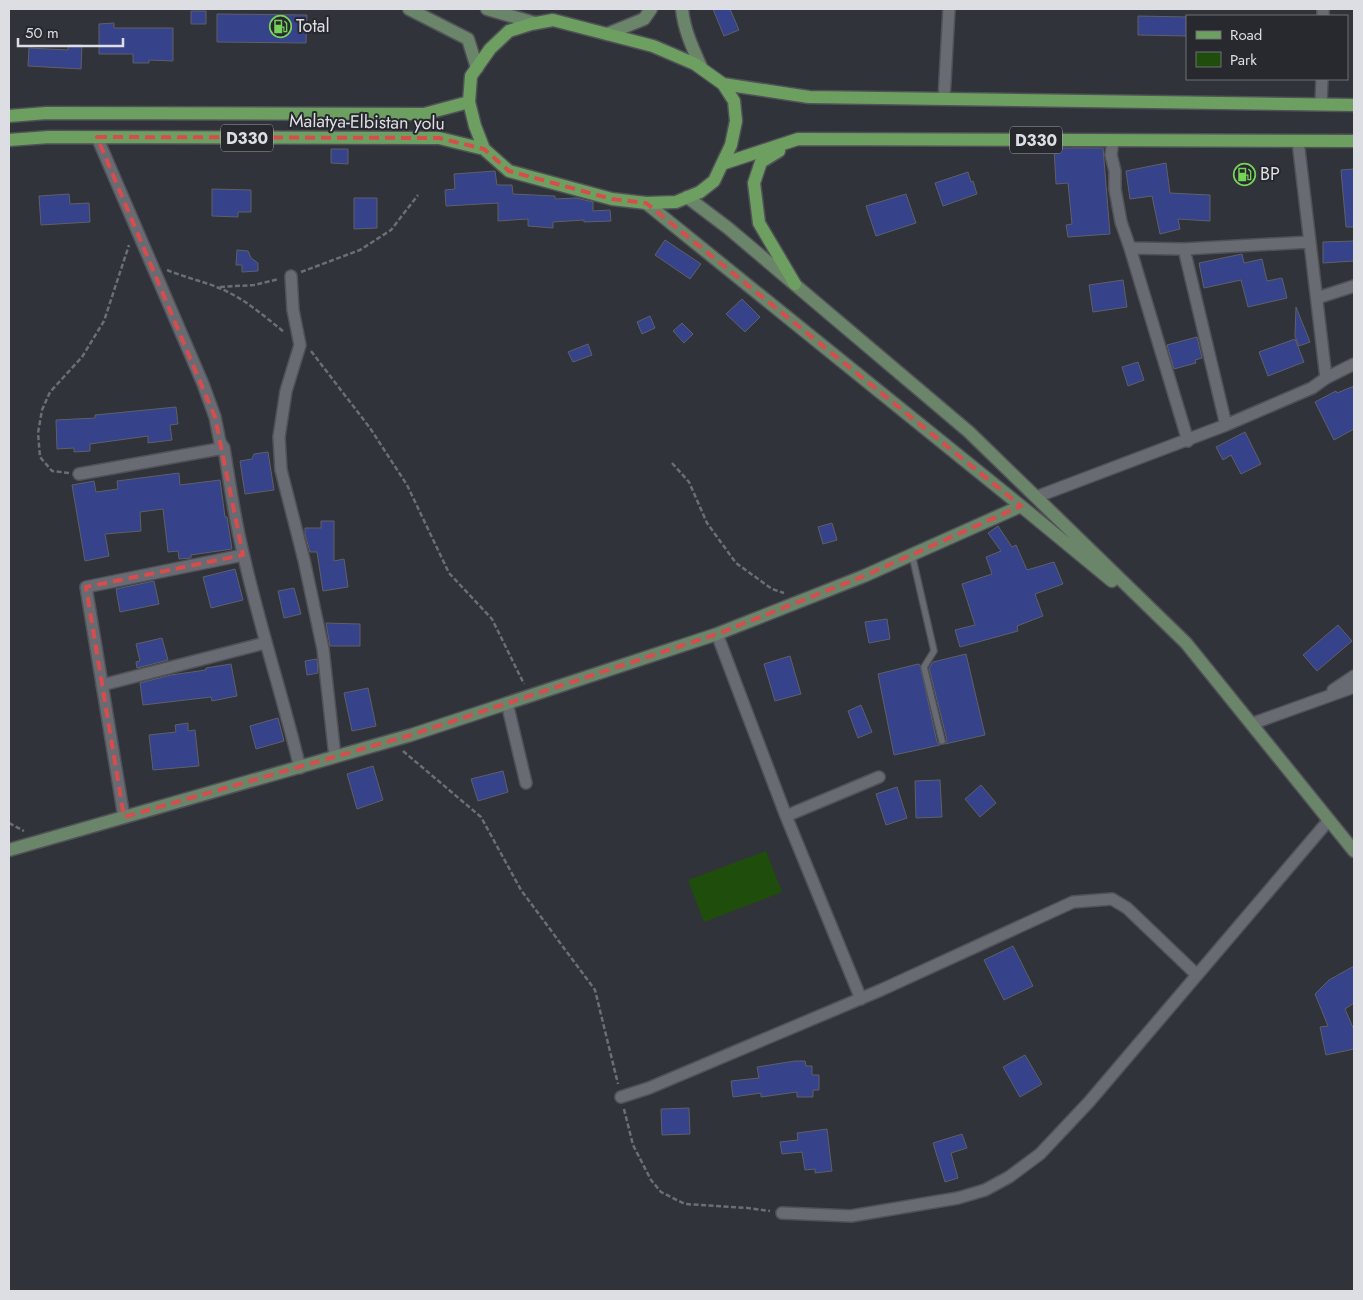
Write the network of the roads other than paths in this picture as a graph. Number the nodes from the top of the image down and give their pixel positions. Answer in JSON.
{"nodes":[{"id":1,"x":409,"y":9,"type":"edge"},
{"id":2,"x":487,"y":9,"type":"edge"},
{"id":3,"x":651,"y":9,"type":"edge"},
{"id":4,"x":682,"y":9,"type":"edge"},
{"id":5,"x":949,"y":9,"type":"edge"},
{"id":6,"x":535,"y":24,"type":"junction"},
{"id":7,"x":607,"y":34,"type":"junction"},
{"id":8,"x":476,"y":68,"type":"junction"},
{"id":9,"x":702,"y":69,"type":"junction"},
{"id":10,"x":1322,"y":80,"type":"edge"},
{"id":11,"x":723,"y":84,"type":"junction"},
{"id":12,"x":944,"y":99,"type":"junction"},
{"id":13,"x":469,"y":102,"type":"junction"},
{"id":14,"x":1321,"y":104,"type":"junction"},
{"id":15,"x":1354,"y":105,"type":"edge"},
{"id":16,"x":9,"y":116,"type":"edge"},
{"id":17,"x":96,"y":137,"type":"junction"},
{"id":18,"x":798,"y":139,"type":"junction"},
{"id":19,"x":9,"y":140,"type":"edge"},
{"id":20,"x":1113,"y":140,"type":"junction"},
{"id":21,"x":1298,"y":141,"type":"junction"},
{"id":22,"x":1354,"y":141,"type":"edge"},
{"id":23,"x":484,"y":149,"type":"junction"},
{"id":24,"x":722,"y":164,"type":"junction"},
{"id":25,"x":687,"y":198,"type":"junction"},
{"id":26,"x":646,"y":203,"type":"junction"},
{"id":27,"x":1310,"y":242,"type":"junction"},
{"id":28,"x":1130,"y":248,"type":"junction"},
{"id":29,"x":1184,"y":249,"type":"junction"},
{"id":30,"x":291,"y":276,"type":"road end"},
{"id":31,"x":795,"y":284,"type":"junction"},
{"id":32,"x":1354,"y":286,"type":"edge"},
{"id":33,"x":1317,"y":298,"type":"junction"},
{"id":34,"x":1354,"y":364,"type":"edge"},
{"id":35,"x":1326,"y":378,"type":"junction"},
{"id":36,"x":1226,"y":426,"type":"junction"},
{"id":37,"x":1188,"y":441,"type":"junction"},
{"id":38,"x":224,"y":448,"type":"junction"},
{"id":39,"x":79,"y":474,"type":"road end"},
{"id":40,"x":1036,"y":498,"type":"junction"},
{"id":41,"x":1021,"y":506,"type":"junction"},
{"id":42,"x":243,"y":555,"type":"junction"},
{"id":43,"x":912,"y":555,"type":"junction"},
{"id":44,"x":717,"y":634,"type":"junction"},
{"id":45,"x":265,"y":643,"type":"junction"},
{"id":46,"x":1186,"y":644,"type":"junction"},
{"id":47,"x":1354,"y":676,"type":"edge"},
{"id":48,"x":102,"y":685,"type":"junction"},
{"id":49,"x":1354,"y":687,"type":"edge"},
{"id":50,"x":1316,"y":701,"type":"junction"},
{"id":51,"x":507,"y":703,"type":"junction"},
{"id":52,"x":1251,"y":724,"type":"junction"},
{"id":53,"x":942,"y":741,"type":"dead end"},
{"id":54,"x":335,"y":757,"type":"junction"},
{"id":55,"x":300,"y":768,"type":"junction"},
{"id":56,"x":879,"y":777,"type":"dead end"},
{"id":57,"x":526,"y":783,"type":"dead end"},
{"id":58,"x":786,"y":816,"type":"junction"},
{"id":59,"x":124,"y":817,"type":"junction"},
{"id":60,"x":1329,"y":820,"type":"junction"},
{"id":61,"x":9,"y":850,"type":"edge"},
{"id":62,"x":1354,"y":851,"type":"edge"},
{"id":63,"x":1197,"y":975,"type":"junction"},
{"id":64,"x":861,"y":999,"type":"junction"},
{"id":65,"x":621,"y":1097,"type":"road end"},
{"id":66,"x":782,"y":1213,"type":"road end"}],
"edges":[{"from":1,"to":8,"type":"main road"},
{"from":2,"to":6,"type":"main road"},
{"from":3,"to":7,"type":"main road"},
{"from":4,"to":9,"type":"main road"},
{"from":5,"to":12,"type":"street"},
{"from":6,"to":7,"type":"main road"},
{"from":6,"to":8,"type":"main road"},
{"from":7,"to":9,"type":"main road"},
{"from":8,"to":13,"type":"main road"},
{"from":9,"to":11,"type":"main road"},
{"from":10,"to":14,"type":"street"},
{"from":11,"to":12,"type":"main road","number":"D330"},
{"from":11,"to":24,"type":"main road"},
{"from":12,"to":14,"type":"main road","number":"D330"},
{"from":13,"to":16,"type":"main road","name":"Malatya-Elbistan yolu","number":"D330"},
{"from":13,"to":23,"type":"main road"},
{"from":14,"to":15,"type":"main road","number":"D330"},
{"from":17,"to":19,"type":"main road","name":"Malatya-Elbistan yolu","number":"D330"},
{"from":17,"to":23,"type":"main road","name":"Malatya-Elbistan yolu","number":"D330"},
{"from":17,"to":38,"type":"street"},
{"from":18,"to":20,"type":"main road","number":"D330"},
{"from":18,"to":24,"type":"main road","number":"D330"},
{"from":18,"to":31,"type":"main road"},
{"from":20,"to":21,"type":"main road","number":"D330"},
{"from":20,"to":28,"type":"street"},
{"from":21,"to":22,"type":"main road","number":"D330"},
{"from":21,"to":27,"type":"street"},
{"from":23,"to":26,"type":"main road"},
{"from":24,"to":25,"type":"main road"},
{"from":25,"to":26,"type":"main road"},
{"from":25,"to":31,"type":"main road"},
{"from":26,"to":41,"type":"main road"},
{"from":27,"to":29,"type":"street"},
{"from":27,"to":33,"type":"street"},
{"from":28,"to":29,"type":"street"},
{"from":28,"to":37,"type":"street"},
{"from":29,"to":36,"type":"street"},
{"from":30,"to":54,"type":"street"},
{"from":31,"to":40,"type":"main road"},
{"from":32,"to":33,"type":"street"},
{"from":33,"to":35,"type":"street"},
{"from":34,"to":35,"type":"street"},
{"from":35,"to":36,"type":"street"},
{"from":36,"to":37,"type":"street"},
{"from":37,"to":40,"type":"street"},
{"from":38,"to":39,"type":"street"},
{"from":38,"to":42,"type":"street"},
{"from":40,"to":46,"type":"main road"},
{"from":41,"to":43,"type":"main road"},
{"from":41,"to":46,"type":"main road"},
{"from":42,"to":45,"type":"street"},
{"from":42,"to":48,"type":"street"},
{"from":43,"to":44,"type":"main road"},
{"from":43,"to":53,"type":"lane"},
{"from":44,"to":51,"type":"main road"},
{"from":44,"to":58,"type":"street"},
{"from":45,"to":48,"type":"street"},
{"from":45,"to":55,"type":"street"},
{"from":46,"to":52,"type":"main road"},
{"from":47,"to":50,"type":"street"},
{"from":48,"to":59,"type":"street"},
{"from":49,"to":50,"type":"street"},
{"from":50,"to":52,"type":"street"},
{"from":51,"to":54,"type":"main road"},
{"from":51,"to":57,"type":"street"},
{"from":52,"to":60,"type":"main road"},
{"from":54,"to":55,"type":"main road"},
{"from":55,"to":59,"type":"main road"},
{"from":56,"to":58,"type":"street"},
{"from":58,"to":64,"type":"street"},
{"from":59,"to":61,"type":"main road"},
{"from":60,"to":62,"type":"main road"},
{"from":60,"to":63,"type":"street"},
{"from":63,"to":64,"type":"street"},
{"from":63,"to":66,"type":"street"},
{"from":64,"to":65,"type":"street"}]}
